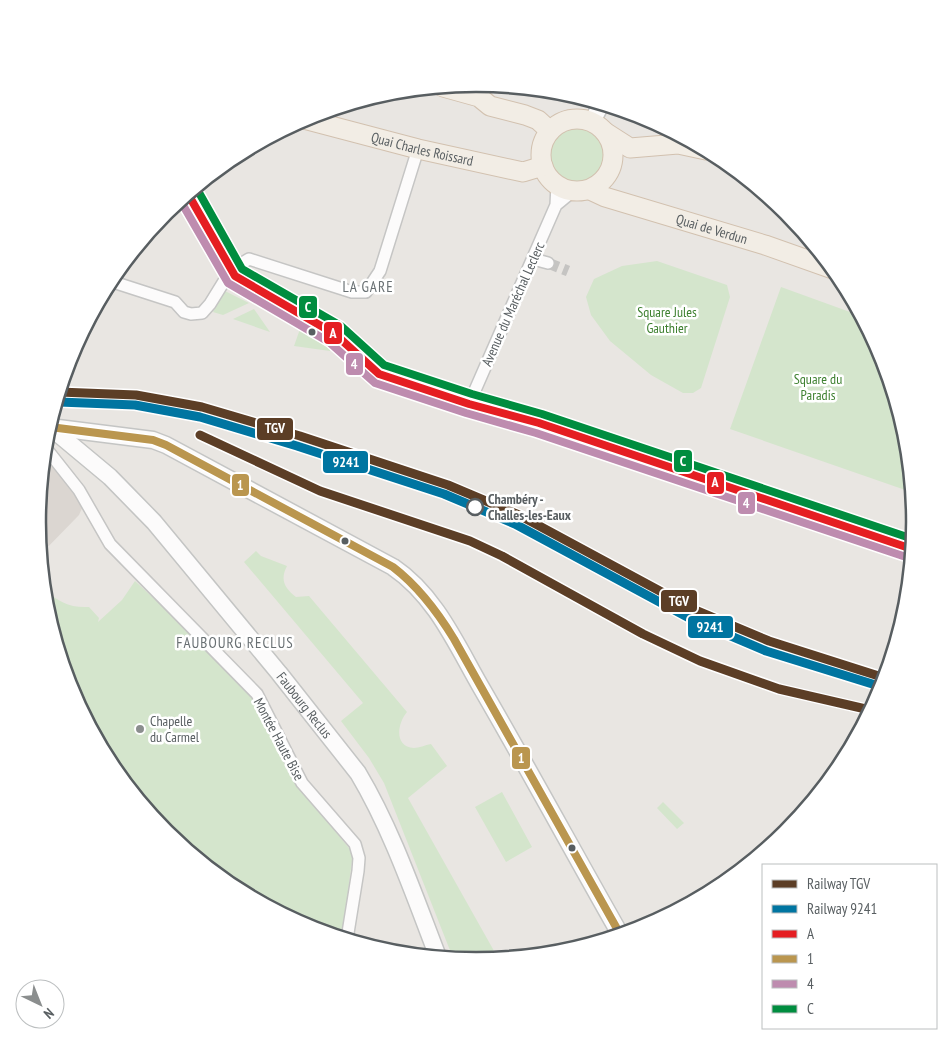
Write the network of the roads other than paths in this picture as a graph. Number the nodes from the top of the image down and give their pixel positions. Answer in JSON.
{"nodes":[{"id":1,"x":463,"y":92,"type":"edge"},
{"id":2,"x":600,"y":111,"type":"edge"},
{"id":3,"x":318,"y":123,"type":"edge"},
{"id":4,"x":598,"y":127,"type":"junction"},
{"id":5,"x":550,"y":131,"type":"junction"},
{"id":6,"x":680,"y":145,"type":"edge"},
{"id":7,"x":418,"y":149,"type":"junction"},
{"id":8,"x":542,"y":166,"type":"junction"},
{"id":9,"x":573,"y":189,"type":"junction"},
{"id":10,"x":192,"y":200,"type":"edge"},
{"id":11,"x":556,"y":204,"type":"junction"},
{"id":12,"x":533,"y":259,"type":"junction"},
{"id":13,"x":548,"y":263,"type":"tunnel mouth"},
{"id":14,"x":820,"y":264,"type":"edge"},
{"id":15,"x":231,"y":270,"type":"junction"},
{"id":16,"x":119,"y":284,"type":"edge"},
{"id":17,"x":57,"y":428,"type":"edge"},
{"id":18,"x":56,"y":433,"type":"edge"},
{"id":19,"x":52,"y":456,"type":"edge"},
{"id":20,"x":905,"y":547,"type":"edge"},
{"id":21,"x":617,"y":928,"type":"edge"},
{"id":22,"x":348,"y":932,"type":"edge"},
{"id":23,"x":435,"y":950,"type":"edge"}],
"edges":[{"from":1,"to":5,"type":"main road"},
{"from":2,"to":4,"type":"main road"},
{"from":3,"to":7,"type":"main road","name":"Quai Charles Roissard"},
{"from":4,"to":5,"type":"main road"},
{"from":4,"to":6,"type":"main road"},
{"from":4,"to":9,"type":"main road"},
{"from":5,"to":8,"type":"main road"},
{"from":7,"to":8,"type":"main road","name":"Quai Charles Roissard"},
{"from":7,"to":15,"type":"street"},
{"from":8,"to":9,"type":"main road"},
{"from":9,"to":11,"type":"street","name":"Avenue du Maréchal Leclerc"},
{"from":9,"to":11,"type":"street"},
{"from":9,"to":14,"type":"main road","name":"Quai de Verdun"},
{"from":10,"to":15,"type":"street"},
{"from":11,"to":12,"type":"street","name":"Avenue du Maréchal Leclerc"},
{"from":12,"to":13,"type":"street"},
{"from":12,"to":20,"type":"street","name":"Avenue du Maréchal Leclerc"},
{"from":15,"to":16,"type":"street"},
{"from":17,"to":21,"type":"main road"},
{"from":18,"to":23,"type":"main road","name":"Faubourg Reclus"},
{"from":19,"to":22,"type":"street","name":"Montée Haute Bise"}]}
